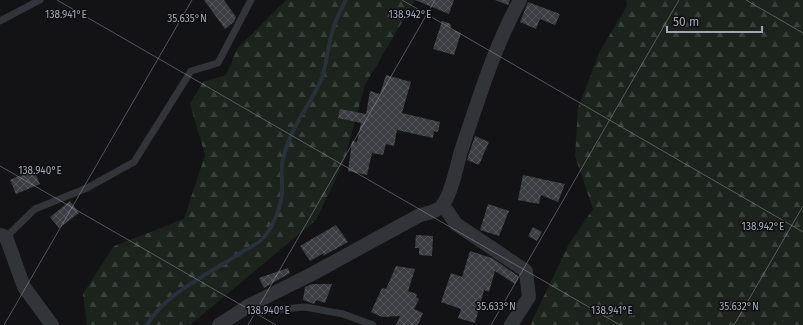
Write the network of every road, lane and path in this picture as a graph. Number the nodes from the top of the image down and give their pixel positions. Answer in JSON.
{"nodes":[{"id":1,"x":40,"y":0,"type":"edge"},
{"id":2,"x":251,"y":0,"type":"edge"},
{"id":3,"x":520,"y":0,"type":"edge"},
{"id":4,"x":0,"y":21,"type":"edge"},
{"id":5,"x":442,"y":205,"type":"junction"},
{"id":6,"x":3,"y":236,"type":"edge"},
{"id":7,"x":252,"y":304,"type":"junction"},
{"id":8,"x":52,"y":325,"type":"edge"},
{"id":9,"x":219,"y":325,"type":"edge"},
{"id":10,"x":373,"y":325,"type":"edge"},
{"id":11,"x":511,"y":325,"type":"edge"}],
"edges":[{"from":1,"to":4,"type":"lane"},
{"from":2,"to":6,"type":"lane"},
{"from":3,"to":5,"type":"street"},
{"from":5,"to":7,"type":"street"},
{"from":5,"to":11,"type":"street"},
{"from":6,"to":8,"type":"street"},
{"from":7,"to":9,"type":"street"},
{"from":7,"to":10,"type":"lane"}]}
